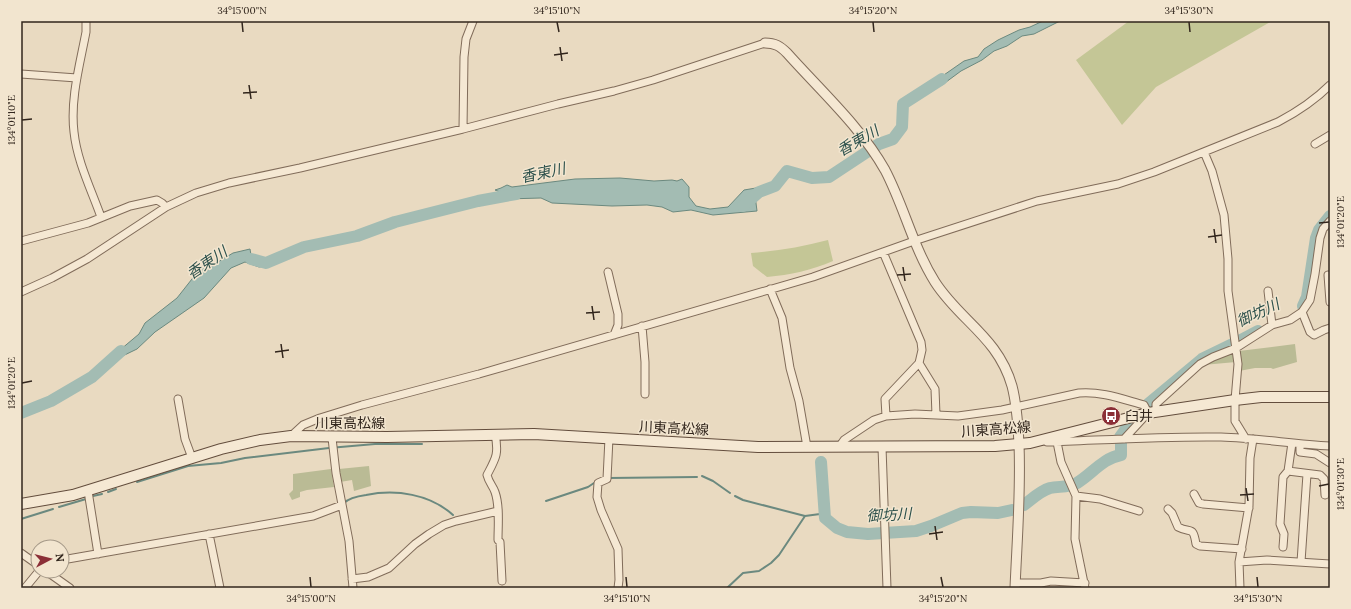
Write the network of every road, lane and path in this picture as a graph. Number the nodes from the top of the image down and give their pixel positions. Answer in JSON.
{"nodes":[{"id":1,"x":86,"y":21,"type":"edge"},
{"id":2,"x":473,"y":21,"type":"edge"},
{"id":3,"x":765,"y":43,"type":"joint"},
{"id":4,"x":21,"y":74,"type":"edge"},
{"id":5,"x":77,"y":78,"type":"junction"},
{"id":6,"x":1330,"y":85,"type":"edge"},
{"id":7,"x":463,"y":129,"type":"junction"},
{"id":8,"x":1330,"y":135,"type":"edge"},
{"id":9,"x":1315,"y":144,"type":"dead end"},
{"id":10,"x":1204,"y":152,"type":"junction"},
{"id":11,"x":166,"y":207,"type":"junction"},
{"id":12,"x":101,"y":216,"type":"junction"},
{"id":13,"x":1330,"y":221,"type":"edge"},
{"id":14,"x":21,"y":241,"type":"edge"},
{"id":15,"x":914,"y":241,"type":"junction"},
{"id":16,"x":883,"y":252,"type":"junction"},
{"id":17,"x":608,"y":272,"type":"dead end"},
{"id":18,"x":1315,"y":274,"type":"junction"},
{"id":19,"x":1329,"y":275,"type":"edge"},
{"id":20,"x":770,"y":289,"type":"junction"},
{"id":21,"x":1268,"y":291,"type":"dead end"},
{"id":22,"x":21,"y":292,"type":"edge"},
{"id":23,"x":1330,"y":302,"type":"edge"},
{"id":24,"x":1302,"y":312,"type":"junction"},
{"id":25,"x":1272,"y":324,"type":"junction"},
{"id":26,"x":642,"y":326,"type":"junction"},
{"id":27,"x":1330,"y":328,"type":"edge"},
{"id":28,"x":614,"y":334,"type":"junction"},
{"id":29,"x":1235,"y":344,"type":"junction"},
{"id":30,"x":919,"y":363,"type":"junction"},
{"id":31,"x":645,"y":394,"type":"dead end"},
{"id":32,"x":1330,"y":397,"type":"edge"},
{"id":33,"x":178,"y":399,"type":"dead end"},
{"id":34,"x":1235,"y":400,"type":"junction"},
{"id":35,"x":1016,"y":406,"type":"junction"},
{"id":36,"x":1152,"y":412,"type":"junction"},
{"id":37,"x":936,"y":415,"type":"junction"},
{"id":38,"x":886,"y":416,"type":"junction"},
{"id":39,"x":495,"y":434,"type":"junction"},
{"id":40,"x":291,"y":436,"type":"junction"},
{"id":41,"x":332,"y":438,"type":"junction"},
{"id":42,"x":609,"y":438,"type":"junction"},
{"id":43,"x":1124,"y":439,"type":"junction"},
{"id":44,"x":1250,"y":439,"type":"junction"},
{"id":45,"x":1057,"y":442,"type":"junction"},
{"id":46,"x":1030,"y":443,"type":"junction"},
{"id":47,"x":1292,"y":443,"type":"junction"},
{"id":48,"x":1019,"y":444,"type":"junction"},
{"id":49,"x":1300,"y":444,"type":"junction"},
{"id":50,"x":1330,"y":446,"type":"edge"},
{"id":51,"x":807,"y":447,"type":"junction"},
{"id":52,"x":839,"y":447,"type":"junction"},
{"id":53,"x":882,"y":447,"type":"junction"},
{"id":54,"x":192,"y":458,"type":"junction"},
{"id":55,"x":1330,"y":463,"type":"edge"},
{"id":56,"x":1288,"y":471,"type":"junction"},
{"id":57,"x":1307,"y":474,"type":"junction"},
{"id":58,"x":88,"y":490,"type":"junction"},
{"id":59,"x":1194,"y":494,"type":"dead end"},
{"id":60,"x":1325,"y":494,"type":"dead end"},
{"id":61,"x":1076,"y":496,"type":"junction"},
{"id":62,"x":21,"y":504,"type":"edge"},
{"id":63,"x":342,"y":505,"type":"junction"},
{"id":64,"x":1248,"y":508,"type":"junction"},
{"id":65,"x":1168,"y":509,"type":"dead end"},
{"id":66,"x":498,"y":511,"type":"junction"},
{"id":67,"x":1139,"y":511,"type":"dead end"},
{"id":68,"x":209,"y":534,"type":"junction"},
{"id":69,"x":1283,"y":548,"type":"dead end"},
{"id":70,"x":1242,"y":549,"type":"junction"},
{"id":71,"x":21,"y":553,"type":"edge"},
{"id":72,"x":98,"y":554,"type":"junction"},
{"id":73,"x":30,"y":559,"type":"edge"},
{"id":74,"x":70,"y":559,"type":"edge"},
{"id":75,"x":1239,"y":562,"type":"junction"},
{"id":76,"x":1302,"y":562,"type":"junction"},
{"id":77,"x":1330,"y":564,"type":"edge"},
{"id":78,"x":32,"y":579,"type":"edge"},
{"id":79,"x":57,"y":579,"type":"edge"},
{"id":80,"x":352,"y":579,"type":"junction"},
{"id":81,"x":502,"y":581,"type":"dead end"},
{"id":82,"x":1015,"y":585,"type":"edge"},
{"id":83,"x":1085,"y":586,"type":"edge"},
{"id":84,"x":25,"y":588,"type":"edge"},
{"id":85,"x":70,"y":588,"type":"edge"},
{"id":86,"x":220,"y":588,"type":"edge"},
{"id":87,"x":352,"y":588,"type":"edge"},
{"id":88,"x":618,"y":588,"type":"edge"},
{"id":89,"x":887,"y":588,"type":"edge"},
{"id":90,"x":1240,"y":588,"type":"edge"}],
"edges":[{"from":1,"to":5,"type":"street"},
{"from":2,"to":7,"type":"street"},
{"from":3,"to":7,"type":"street"},
{"from":3,"to":15,"type":"street"},
{"from":4,"to":5,"type":"street"},
{"from":5,"to":12,"type":"street"},
{"from":6,"to":10,"type":"street"},
{"from":7,"to":11,"type":"street"},
{"from":8,"to":9,"type":"street"},
{"from":10,"to":15,"type":"street"},
{"from":10,"to":29,"type":"street"},
{"from":11,"to":12,"type":"street"},
{"from":11,"to":22,"type":"street"},
{"from":12,"to":14,"type":"street"},
{"from":13,"to":18,"type":"street"},
{"from":15,"to":16,"type":"street"},
{"from":15,"to":35,"type":"street"},
{"from":16,"to":20,"type":"street"},
{"from":16,"to":30,"type":"street"},
{"from":17,"to":28,"type":"street"},
{"from":18,"to":19,"type":"street"},
{"from":18,"to":24,"type":"street"},
{"from":19,"to":23,"type":"street"},
{"from":20,"to":26,"type":"street"},
{"from":20,"to":51,"type":"street"},
{"from":21,"to":25,"type":"street"},
{"from":24,"to":25,"type":"street"},
{"from":24,"to":27,"type":"street"},
{"from":25,"to":29,"type":"street"},
{"from":26,"to":28,"type":"street"},
{"from":26,"to":31,"type":"street"},
{"from":28,"to":40,"type":"street"},
{"from":29,"to":34,"type":"street"},
{"from":29,"to":36,"type":"street"},
{"from":30,"to":37,"type":"street"},
{"from":30,"to":38,"type":"street"},
{"from":32,"to":34,"type":"main road","name":"川東高松線"},
{"from":33,"to":54,"type":"street"},
{"from":34,"to":36,"type":"main road","name":"川東高松線"},
{"from":34,"to":44,"type":"street"},
{"from":35,"to":36,"type":"street"},
{"from":35,"to":37,"type":"street"},
{"from":35,"to":48,"type":"street"},
{"from":36,"to":43,"type":"street"},
{"from":36,"to":46,"type":"main road","name":"川東高松線"},
{"from":37,"to":38,"type":"street"},
{"from":38,"to":52,"type":"street"},
{"from":39,"to":41,"type":"main road","name":"川東高松線"},
{"from":39,"to":42,"type":"main road","name":"川東高松線"},
{"from":39,"to":66,"type":"street"},
{"from":40,"to":41,"type":"main road","name":"川東高松線"},
{"from":40,"to":54,"type":"main road","name":"川東高松線"},
{"from":41,"to":63,"type":"street"},
{"from":42,"to":51,"type":"main road","name":"川東高松線"},
{"from":42,"to":88,"type":"street"},
{"from":43,"to":44,"type":"street"},
{"from":43,"to":45,"type":"street"},
{"from":44,"to":47,"type":"street"},
{"from":44,"to":64,"type":"street"},
{"from":45,"to":46,"type":"street"},
{"from":45,"to":61,"type":"street"},
{"from":46,"to":48,"type":"main road","name":"川東高松線"},
{"from":47,"to":49,"type":"street"},
{"from":47,"to":56,"type":"street"},
{"from":48,"to":53,"type":"main road","name":"川東高松線"},
{"from":48,"to":82,"type":"street"},
{"from":49,"to":50,"type":"street"},
{"from":49,"to":55,"type":"street"},
{"from":51,"to":52,"type":"main road","name":"川東高松線"},
{"from":52,"to":53,"type":"main road","name":"川東高松線"},
{"from":53,"to":89,"type":"street"},
{"from":54,"to":58,"type":"main road","name":"川東高松線"},
{"from":56,"to":57,"type":"street"},
{"from":56,"to":69,"type":"street"},
{"from":57,"to":60,"type":"street"},
{"from":57,"to":76,"type":"street"},
{"from":58,"to":62,"type":"main road","name":"川東高松線"},
{"from":58,"to":72,"type":"street"},
{"from":59,"to":64,"type":"street"},
{"from":61,"to":67,"type":"street"},
{"from":61,"to":83,"type":"street"},
{"from":63,"to":68,"type":"street"},
{"from":63,"to":80,"type":"street"},
{"from":64,"to":70,"type":"street"},
{"from":65,"to":70,"type":"street"},
{"from":66,"to":80,"type":"street"},
{"from":66,"to":81,"type":"street"},
{"from":68,"to":72,"type":"street"},
{"from":68,"to":86,"type":"street"},
{"from":70,"to":75,"type":"street"},
{"from":71,"to":73,"type":"street"},
{"from":72,"to":74,"type":"street"},
{"from":75,"to":76,"type":"street"},
{"from":75,"to":90,"type":"street"},
{"from":76,"to":77,"type":"street"},
{"from":78,"to":84,"type":"street"},
{"from":79,"to":85,"type":"street"},
{"from":80,"to":87,"type":"street"},
{"from":82,"to":83,"type":"street"}]}
